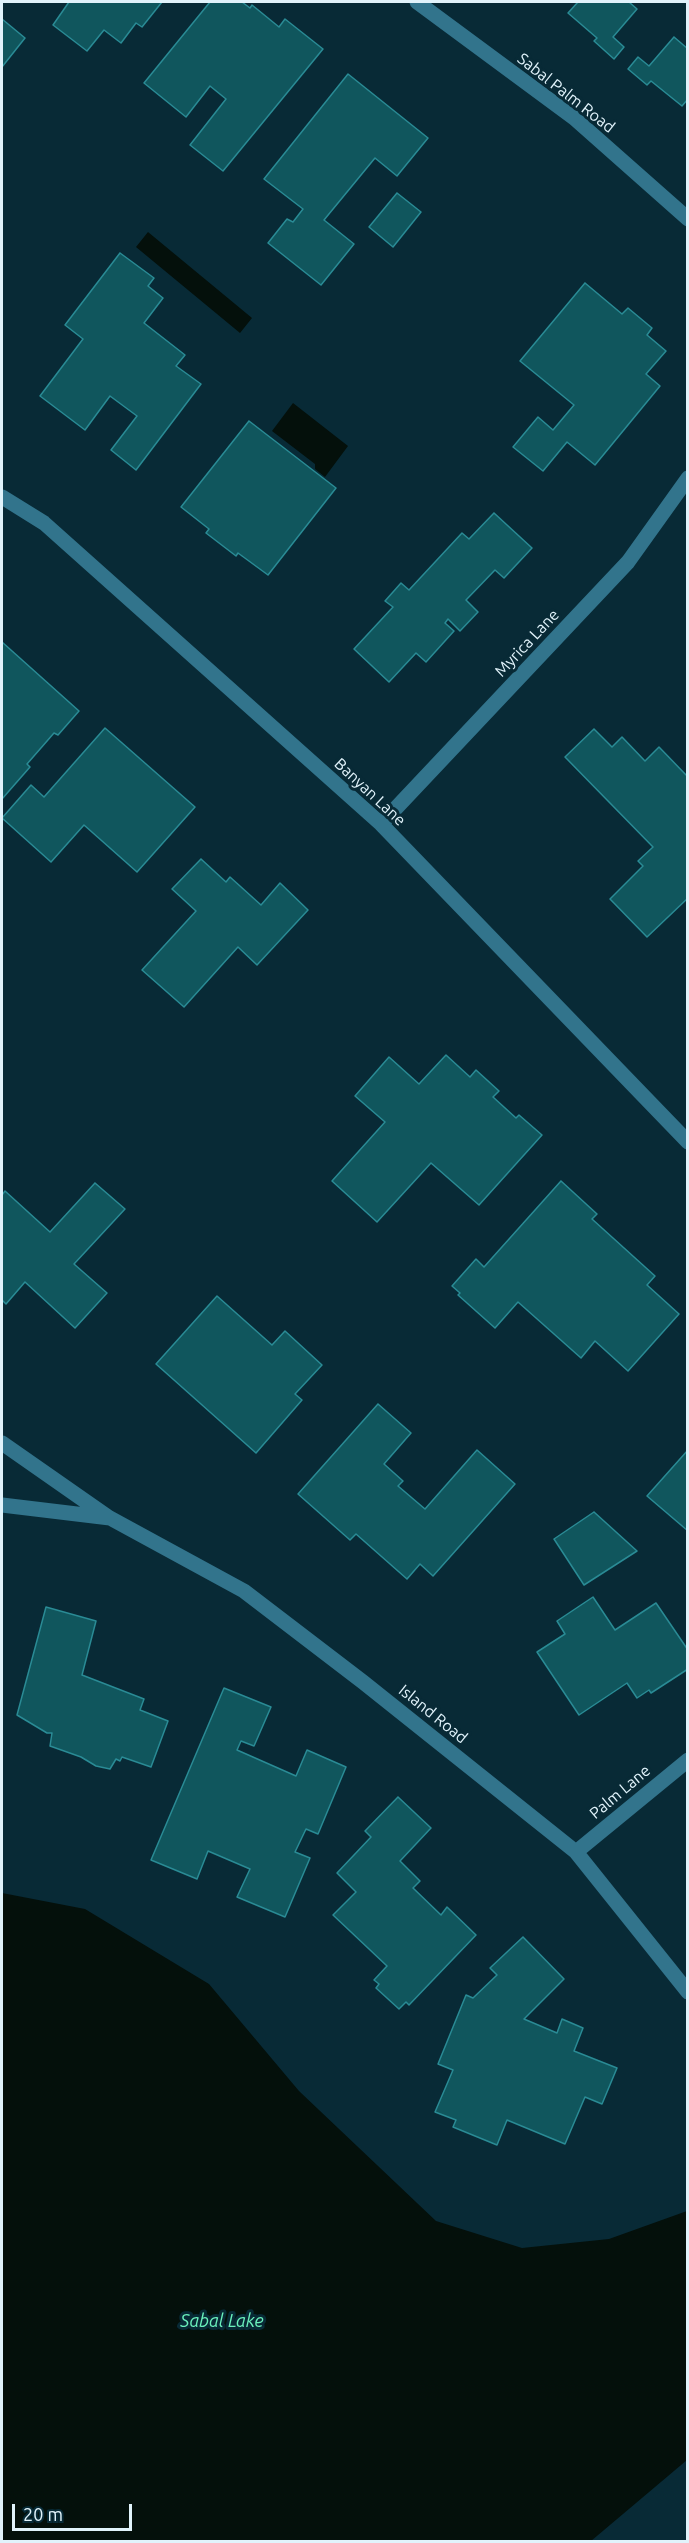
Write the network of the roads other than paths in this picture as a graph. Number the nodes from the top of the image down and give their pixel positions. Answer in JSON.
{"nodes":[{"id":1,"x":417,"y":2,"type":"edge"},
{"id":2,"x":687,"y":219,"type":"edge"},
{"id":3,"x":687,"y":478,"type":"edge"},
{"id":4,"x":2,"y":497,"type":"edge"},
{"id":5,"x":381,"y":824,"type":"junction"},
{"id":6,"x":687,"y":1142,"type":"edge"},
{"id":7,"x":2,"y":1443,"type":"edge"},
{"id":8,"x":2,"y":1505,"type":"edge"},
{"id":9,"x":110,"y":1518,"type":"junction"},
{"id":10,"x":687,"y":1760,"type":"edge"},
{"id":11,"x":576,"y":1852,"type":"junction"},
{"id":12,"x":687,"y":1992,"type":"edge"}],
"edges":[{"from":1,"to":2,"type":"street","name":"Sabal Palm Road"},
{"from":3,"to":5,"type":"street","name":"Myrica Lane"},
{"from":4,"to":5,"type":"street","name":"Banyan Lane"},
{"from":5,"to":6,"type":"street","name":"Banyan Lane"},
{"from":7,"to":9,"type":"street","name":"Island Road"},
{"from":8,"to":9,"type":"street","name":"Island Road"},
{"from":9,"to":11,"type":"street","name":"Island Road"},
{"from":10,"to":11,"type":"street","name":"Palm Lane"},
{"from":11,"to":12,"type":"street","name":"Island Road"}]}
